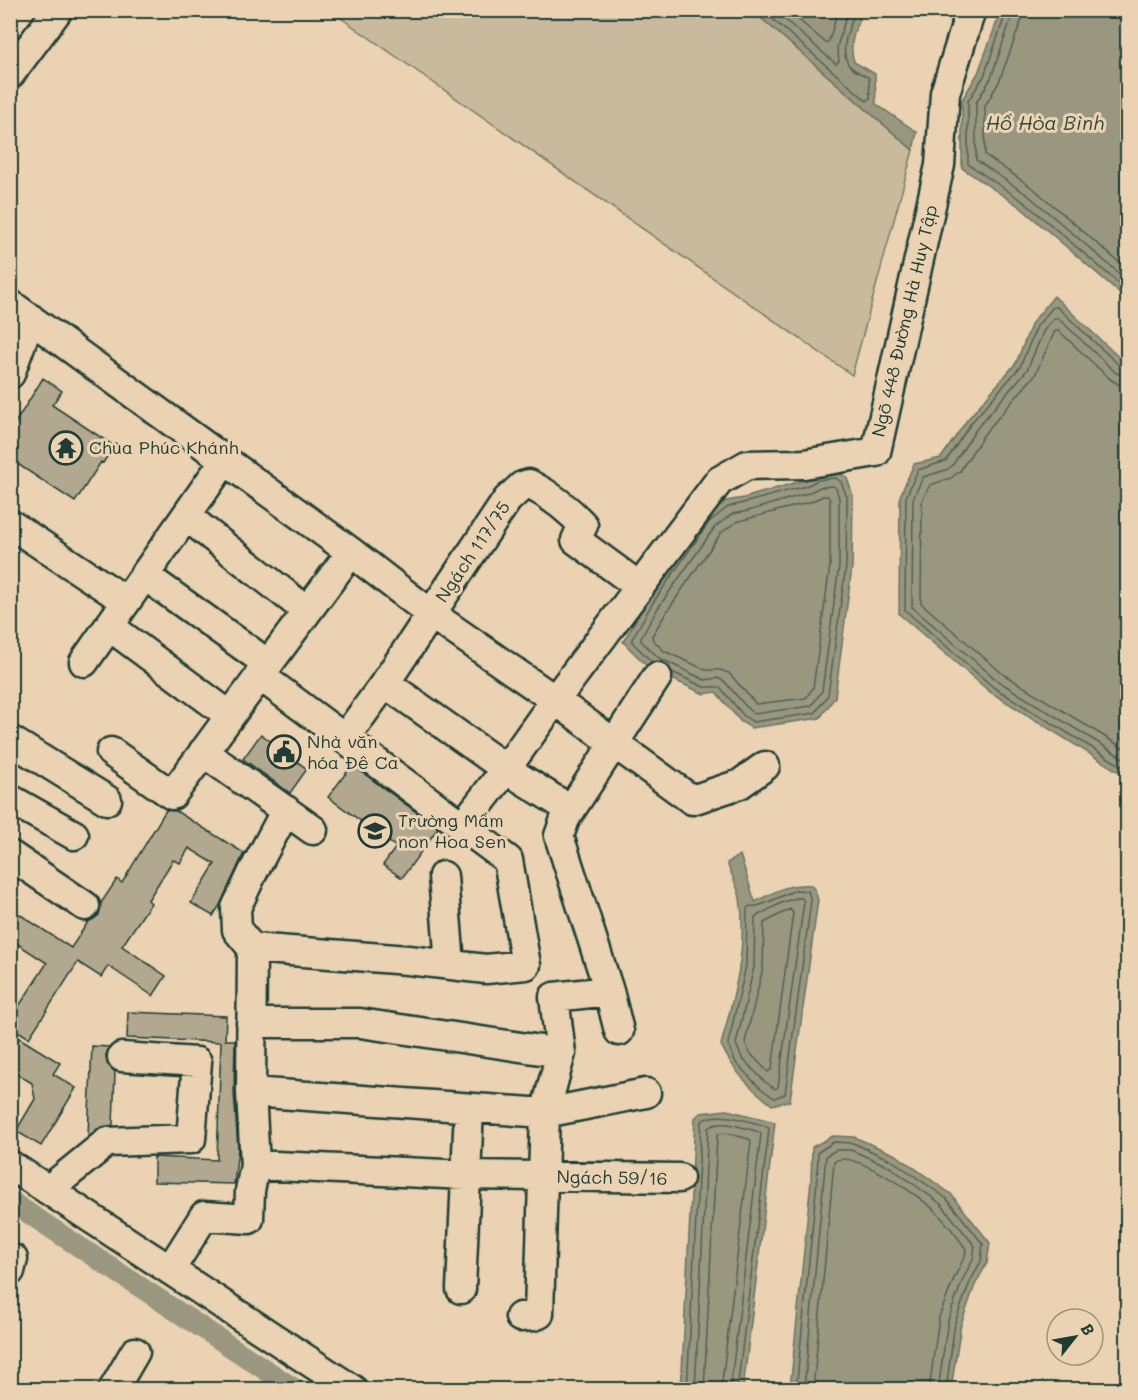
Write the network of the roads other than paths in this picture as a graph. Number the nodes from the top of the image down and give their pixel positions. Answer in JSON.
{"nodes":[{"id":1,"x":58,"y":10,"type":"edge"},
{"id":2,"x":971,"y":10,"type":"edge"},
{"id":3,"x":10,"y":74,"type":"edge"},
{"id":4,"x":20,"y":311,"type":"edge"},
{"id":5,"x":10,"y":374,"type":"edge"},
{"id":6,"x":225,"y":460,"type":"junction"},
{"id":7,"x":186,"y":516,"type":"junction"},
{"id":8,"x":10,"y":524,"type":"edge"},
{"id":9,"x":351,"y":552,"type":"junction"},
{"id":10,"x":144,"y":575,"type":"junction"},
{"id":11,"x":640,"y":588,"type":"junction"},
{"id":12,"x":126,"y":601,"type":"junction"},
{"id":13,"x":307,"y":611,"type":"junction"},
{"id":14,"x":431,"y":614,"type":"junction"},
{"id":15,"x":109,"y":626,"type":"junction"},
{"id":16,"x":84,"y":662,"type":"dead end"},
{"id":17,"x":263,"y":670,"type":"junction"},
{"id":18,"x":657,"y":677,"type":"dead end"},
{"id":19,"x":385,"y":682,"type":"junction"},
{"id":20,"x":555,"y":700,"type":"junction"},
{"id":21,"x":230,"y":715,"type":"junction"},
{"id":22,"x":345,"y":738,"type":"junction"},
{"id":23,"x":10,"y":740,"type":"edge"},
{"id":24,"x":615,"y":744,"type":"junction"},
{"id":25,"x":111,"y":752,"type":"dead end"},
{"id":26,"x":203,"y":752,"type":"junction"},
{"id":27,"x":765,"y":766,"type":"dead end"},
{"id":28,"x":506,"y":769,"type":"junction"},
{"id":29,"x":10,"y":799,"type":"edge"},
{"id":30,"x":107,"y":800,"type":"dead end"},
{"id":31,"x":286,"y":810,"type":"junction"},
{"id":32,"x":571,"y":810,"type":"junction"},
{"id":33,"x":463,"y":825,"type":"junction"},
{"id":34,"x":313,"y":830,"type":"dead end"},
{"id":35,"x":74,"y":835,"type":"dead end"},
{"id":36,"x":10,"y":855,"type":"edge"},
{"id":37,"x":443,"y":876,"type":"dead end"},
{"id":38,"x":85,"y":906,"type":"dead end"},
{"id":39,"x":252,"y":948,"type":"junction"},
{"id":40,"x":450,"y":965,"type":"junction"},
{"id":41,"x":609,"y":991,"type":"junction"},
{"id":42,"x":251,"y":1023,"type":"junction"},
{"id":43,"x":618,"y":1031,"type":"dead end"},
{"id":44,"x":561,"y":1053,"type":"junction"},
{"id":45,"x":122,"y":1058,"type":"dead end"},
{"id":46,"x":251,"y":1092,"type":"junction"},
{"id":47,"x":645,"y":1093,"type":"dead end"},
{"id":48,"x":469,"y":1108,"type":"junction"},
{"id":49,"x":545,"y":1113,"type":"junction"},
{"id":50,"x":10,"y":1165,"type":"edge"},
{"id":51,"x":255,"y":1165,"type":"junction"},
{"id":52,"x":466,"y":1175,"type":"junction"},
{"id":53,"x":544,"y":1177,"type":"junction"},
{"id":54,"x":679,"y":1178,"type":"dead end"},
{"id":55,"x":48,"y":1190,"type":"junction"},
{"id":56,"x":170,"y":1270,"type":"junction"},
{"id":57,"x":461,"y":1289,"type":"dead end"},
{"id":58,"x":520,"y":1317,"type":"dead end"},
{"id":59,"x":135,"y":1352,"type":"dead end"},
{"id":60,"x":113,"y":1389,"type":"edge"},
{"id":61,"x":353,"y":1389,"type":"edge"}],
"edges":[{"from":1,"to":3,"type":"street"},
{"from":2,"to":11,"type":"street","name":"Ngõ 448 Đường Hà Huy Tập"},
{"from":4,"to":5,"type":"street"},
{"from":4,"to":6,"type":"street"},
{"from":6,"to":7,"type":"street"},
{"from":6,"to":9,"type":"street"},
{"from":7,"to":10,"type":"street"},
{"from":7,"to":13,"type":"street"},
{"from":8,"to":12,"type":"street"},
{"from":9,"to":13,"type":"street"},
{"from":9,"to":14,"type":"street"},
{"from":10,"to":12,"type":"street"},
{"from":10,"to":17,"type":"street"},
{"from":11,"to":14,"type":"street","name":"Ngách 117/75"},
{"from":11,"to":20,"type":"street","name":"Ngõ 448 Đường Hà Huy Tập"},
{"from":12,"to":15,"type":"street"},
{"from":13,"to":17,"type":"street"},
{"from":14,"to":19,"type":"street"},
{"from":14,"to":20,"type":"street"},
{"from":15,"to":16,"type":"street"},
{"from":15,"to":21,"type":"street"},
{"from":17,"to":21,"type":"street"},
{"from":17,"to":22,"type":"street"},
{"from":18,"to":24,"type":"street"},
{"from":19,"to":22,"type":"street"},
{"from":19,"to":28,"type":"street"},
{"from":20,"to":24,"type":"street"},
{"from":20,"to":28,"type":"street","name":"Ngõ 448 Đường Hà Huy Tập"},
{"from":21,"to":26,"type":"street"},
{"from":22,"to":33,"type":"street"},
{"from":23,"to":30,"type":"street"},
{"from":24,"to":27,"type":"street"},
{"from":24,"to":32,"type":"street"},
{"from":25,"to":26,"type":"street"},
{"from":26,"to":31,"type":"street"},
{"from":28,"to":32,"type":"street"},
{"from":28,"to":33,"type":"street","name":"Ngõ 448 Đường Hà Huy Tập"},
{"from":29,"to":35,"type":"street"},
{"from":31,"to":34,"type":"street"},
{"from":31,"to":39,"type":"street"},
{"from":32,"to":41,"type":"street"},
{"from":33,"to":40,"type":"street"},
{"from":36,"to":38,"type":"street"},
{"from":37,"to":40,"type":"street"},
{"from":39,"to":40,"type":"street"},
{"from":39,"to":42,"type":"street"},
{"from":41,"to":43,"type":"street"},
{"from":41,"to":44,"type":"street"},
{"from":42,"to":44,"type":"street"},
{"from":42,"to":46,"type":"street"},
{"from":44,"to":49,"type":"street"},
{"from":45,"to":55,"type":"street"},
{"from":46,"to":48,"type":"street"},
{"from":46,"to":51,"type":"street"},
{"from":47,"to":49,"type":"street"},
{"from":48,"to":49,"type":"street"},
{"from":48,"to":52,"type":"street"},
{"from":49,"to":53,"type":"street"},
{"from":50,"to":55,"type":"street"},
{"from":51,"to":52,"type":"street","name":"Ngách 59/16"},
{"from":51,"to":56,"type":"street"},
{"from":52,"to":53,"type":"street","name":"Ngách 59/16"},
{"from":52,"to":57,"type":"street"},
{"from":53,"to":54,"type":"street","name":"Ngách 59/16"},
{"from":53,"to":58,"type":"street"},
{"from":55,"to":56,"type":"street"},
{"from":56,"to":61,"type":"street"},
{"from":59,"to":60,"type":"street"}]}
